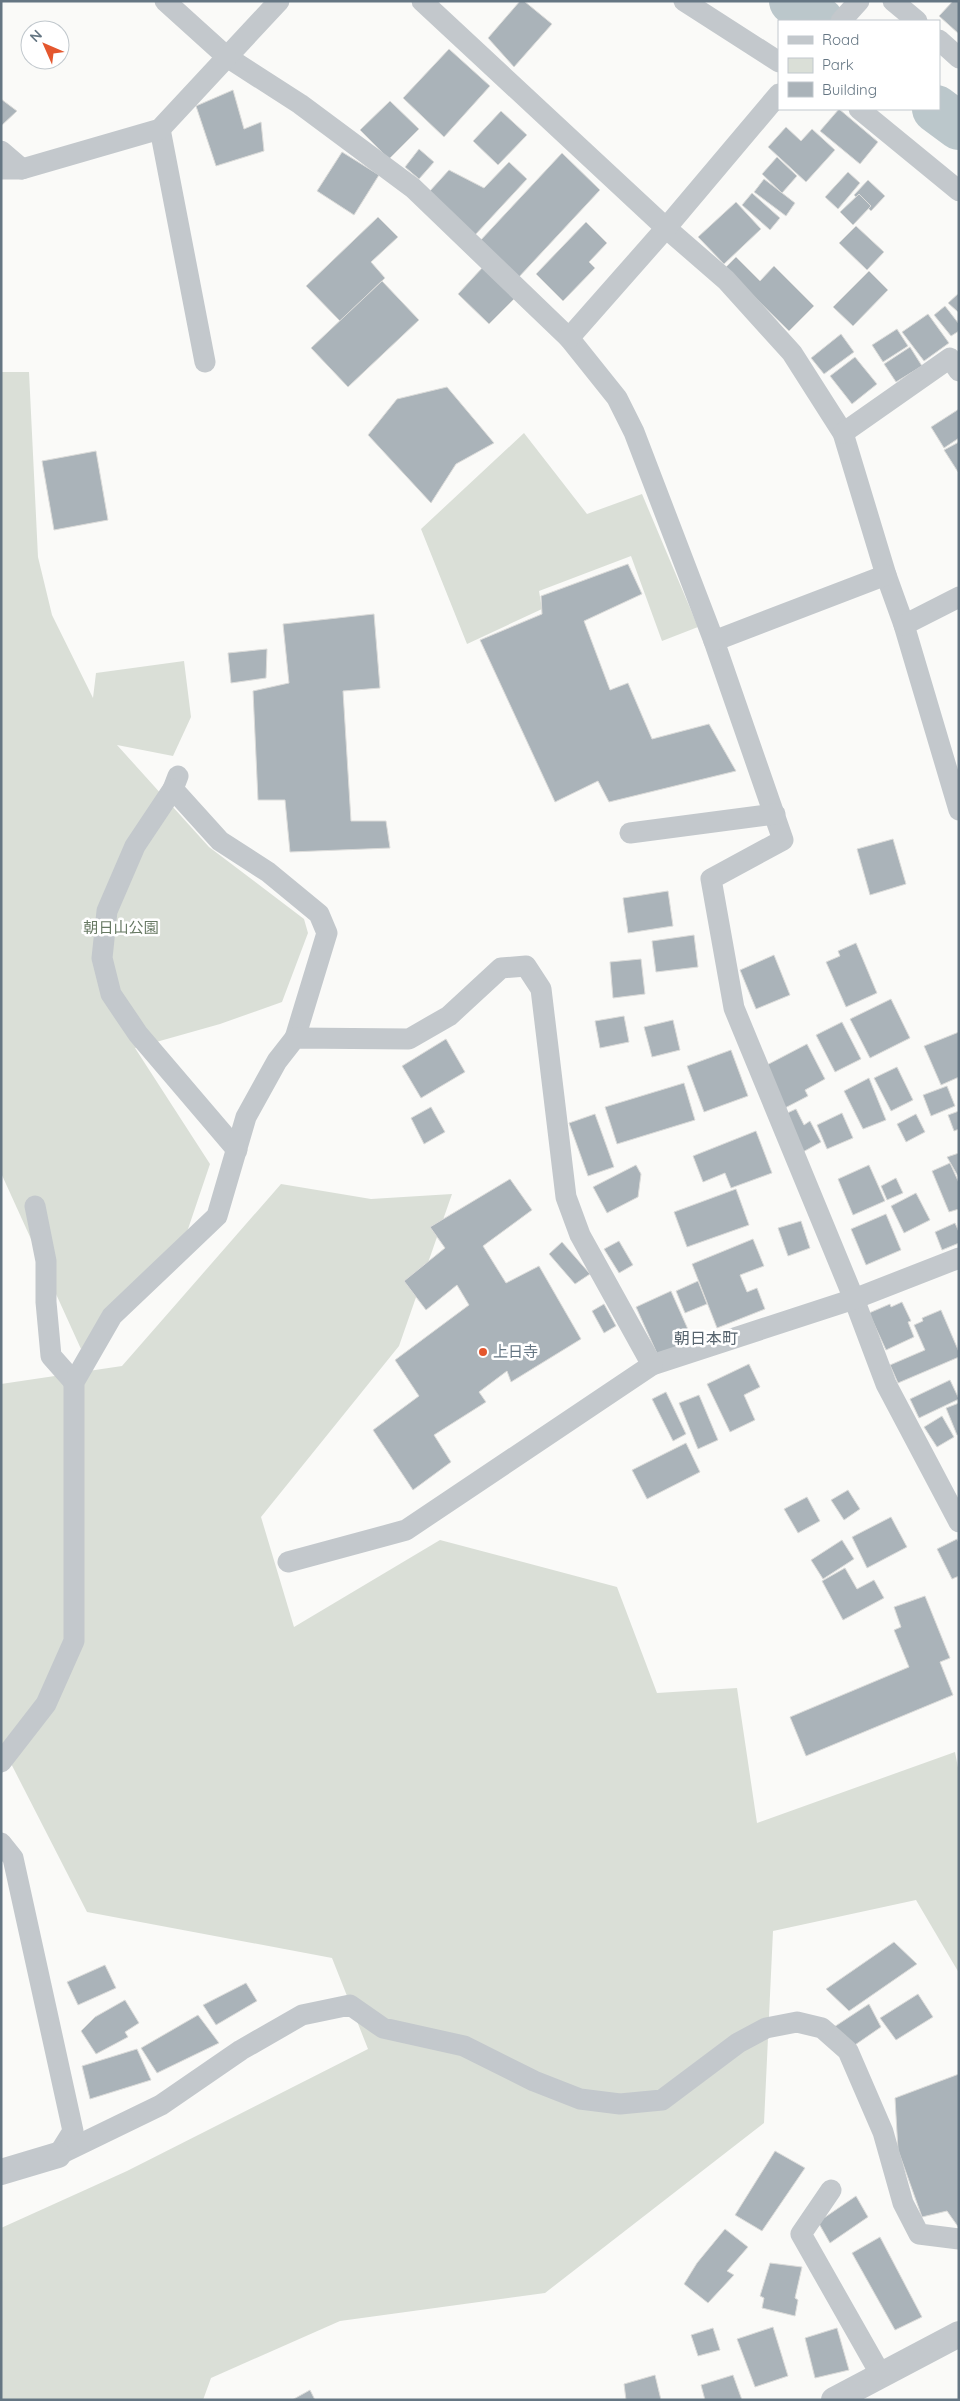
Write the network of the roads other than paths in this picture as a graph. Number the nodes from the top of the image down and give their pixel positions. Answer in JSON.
{"nodes":[{"id":1,"x":165,"y":1,"type":"edge"},
{"id":2,"x":279,"y":1,"type":"edge"},
{"id":3,"x":422,"y":1,"type":"edge"},
{"id":4,"x":684,"y":1,"type":"edge"},
{"id":5,"x":893,"y":1,"type":"edge"},
{"id":6,"x":859,"y":2,"type":"edge"},
{"id":7,"x":843,"y":20,"type":"edge"},
{"id":8,"x":916,"y":20,"type":"edge"},
{"id":9,"x":940,"y":41,"type":"edge"},
{"id":10,"x":227,"y":57,"type":"junction"},
{"id":11,"x":959,"y":58,"type":"edge"},
{"id":12,"x":778,"y":61,"type":"edge"},
{"id":13,"x":778,"y":95,"type":"edge"},
{"id":14,"x":860,"y":110,"type":"edge"},
{"id":15,"x":160,"y":129,"type":"junction"},
{"id":16,"x":1,"y":150,"type":"edge"},
{"id":17,"x":1,"y":169,"type":"edge"},
{"id":18,"x":22,"y":170,"type":"junction"},
{"id":19,"x":959,"y":191,"type":"edge"},
{"id":20,"x":666,"y":228,"type":"junction"},
{"id":21,"x":569,"y":338,"type":"junction"},
{"id":22,"x":956,"y":360,"type":"edge"},
{"id":23,"x":206,"y":362,"type":"dead end"},
{"id":24,"x":843,"y":433,"type":"junction"},
{"id":25,"x":886,"y":575,"type":"junction"},
{"id":26,"x":959,"y":597,"type":"edge"},
{"id":27,"x":904,"y":625,"type":"junction"},
{"id":28,"x":714,"y":641,"type":"junction"},
{"id":29,"x":959,"y":810,"type":"edge"},
{"id":30,"x":775,"y":814,"type":"junction"},
{"id":31,"x":630,"y":833,"type":"dead end"},
{"id":32,"x":295,"y":1038,"type":"junction"},
{"id":33,"x":236,"y":1150,"type":"junction"},
{"id":34,"x":35,"y":1206,"type":"dead end"},
{"id":35,"x":959,"y":1258,"type":"edge"},
{"id":36,"x":854,"y":1299,"type":"junction"},
{"id":37,"x":652,"y":1365,"type":"junction"},
{"id":38,"x":74,"y":1382,"type":"junction"},
{"id":39,"x":959,"y":1522,"type":"edge"},
{"id":40,"x":288,"y":1562,"type":"dead end"},
{"id":41,"x":1,"y":1762,"type":"edge"},
{"id":42,"x":1,"y":1842,"type":"edge"},
{"id":43,"x":58,"y":2155,"type":"junction"},
{"id":44,"x":1,"y":2172,"type":"edge"},
{"id":45,"x":831,"y":2190,"type":"dead end"},
{"id":46,"x":959,"y":2240,"type":"edge"},
{"id":47,"x":959,"y":2334,"type":"edge"},
{"id":48,"x":881,"y":2375,"type":"junction"},
{"id":49,"x":834,"y":2400,"type":"edge"}],
"edges":[{"from":1,"to":10,"type":"street"},
{"from":2,"to":10,"type":"street"},
{"from":3,"to":20,"type":"street"},
{"from":4,"to":12,"type":"street"},
{"from":5,"to":8,"type":"street"},
{"from":6,"to":7,"type":"street"},
{"from":9,"to":11,"type":"street"},
{"from":10,"to":15,"type":"street"},
{"from":10,"to":21,"type":"street"},
{"from":13,"to":20,"type":"street"},
{"from":14,"to":19,"type":"street"},
{"from":15,"to":18,"type":"street"},
{"from":15,"to":23,"type":"street"},
{"from":16,"to":18,"type":"street"},
{"from":17,"to":18,"type":"street"},
{"from":20,"to":21,"type":"street"},
{"from":20,"to":24,"type":"street"},
{"from":21,"to":28,"type":"street"},
{"from":22,"to":24,"type":"street"},
{"from":24,"to":25,"type":"street"},
{"from":25,"to":27,"type":"street"},
{"from":25,"to":28,"type":"street"},
{"from":26,"to":27,"type":"street"},
{"from":27,"to":29,"type":"street"},
{"from":28,"to":30,"type":"street"},
{"from":30,"to":31,"type":"street"},
{"from":30,"to":36,"type":"street"},
{"from":32,"to":33,"type":"street"},
{"from":32,"to":33,"type":"street"},
{"from":32,"to":37,"type":"street"},
{"from":33,"to":38,"type":"street"},
{"from":34,"to":38,"type":"street"},
{"from":35,"to":36,"type":"street"},
{"from":36,"to":37,"type":"street"},
{"from":36,"to":39,"type":"street"},
{"from":37,"to":40,"type":"street"},
{"from":38,"to":41,"type":"street"},
{"from":42,"to":43,"type":"street"},
{"from":43,"to":44,"type":"street"},
{"from":43,"to":46,"type":"street"},
{"from":45,"to":48,"type":"street"},
{"from":47,"to":48,"type":"street"},
{"from":48,"to":49,"type":"street"}]}
